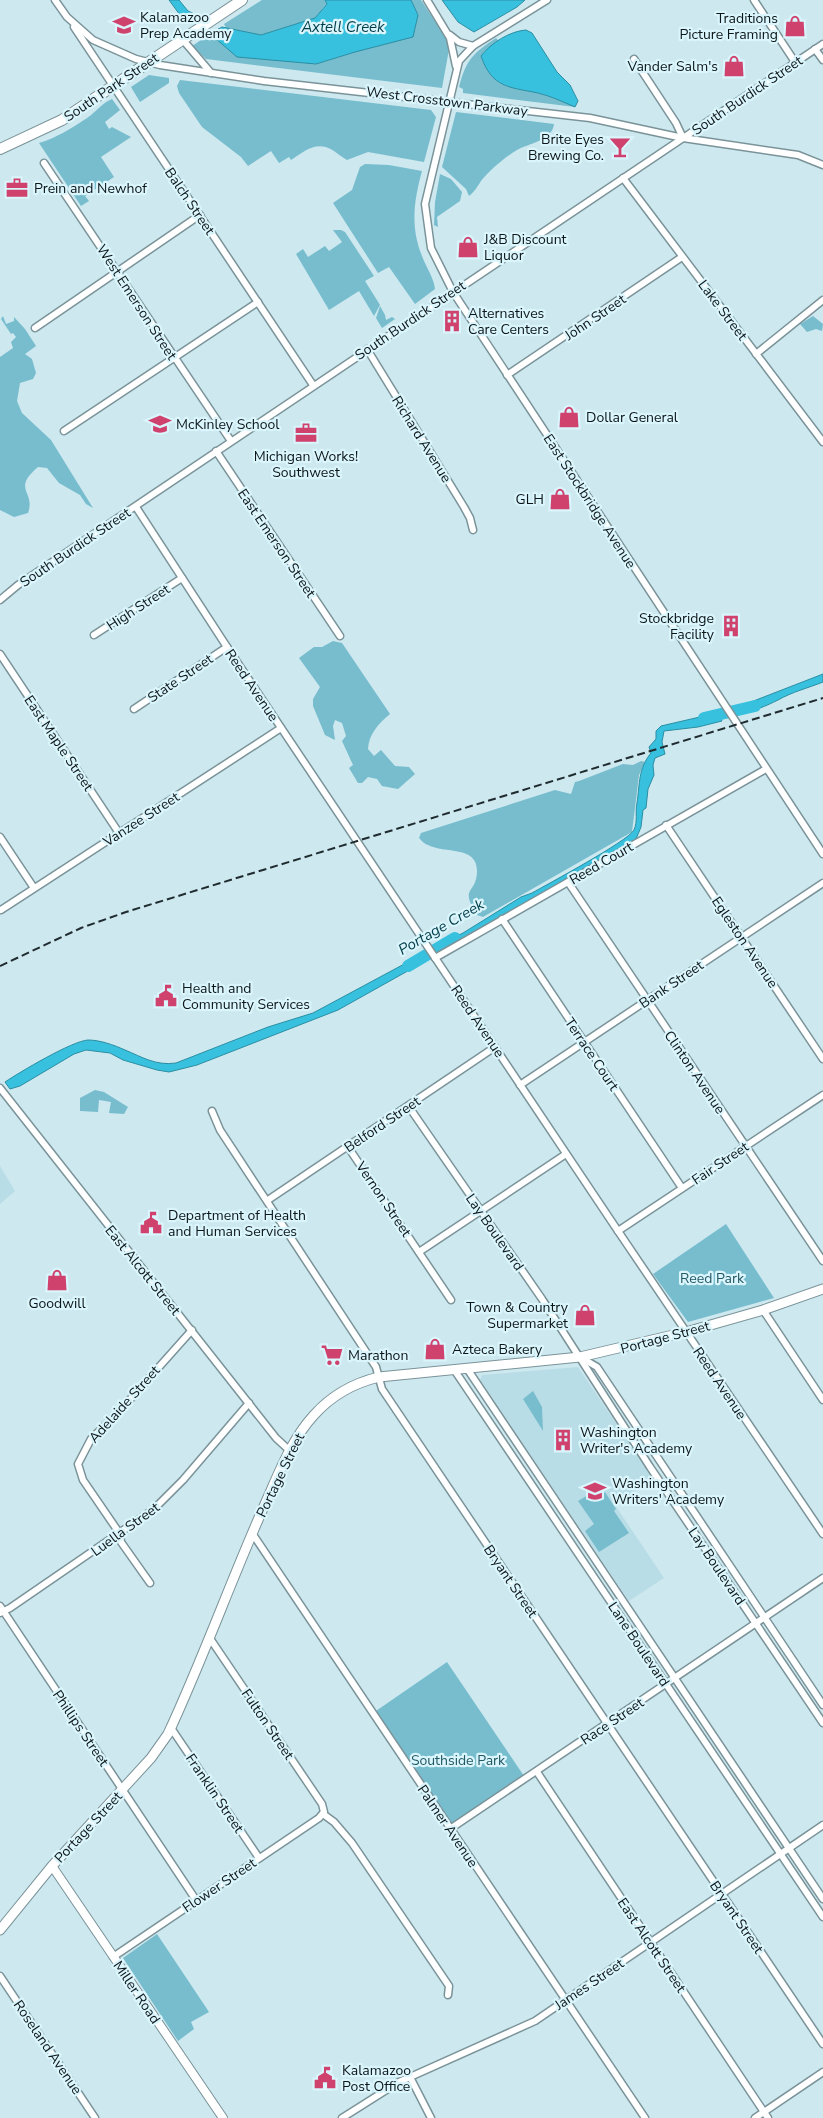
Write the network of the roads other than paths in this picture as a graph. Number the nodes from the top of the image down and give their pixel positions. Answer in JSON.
{"nodes":[{"id":1,"x":55,"y":0,"type":"edge"},
{"id":2,"x":242,"y":0,"type":"edge"},
{"id":3,"x":426,"y":0,"type":"edge"},
{"id":4,"x":547,"y":0,"type":"edge"},
{"id":5,"x":754,"y":0,"type":"edge"},
{"id":6,"x":67,"y":17,"type":"junction"},
{"id":7,"x":448,"y":33,"type":"junction"},
{"id":8,"x":183,"y":40,"type":"junction"},
{"id":9,"x":823,"y":44,"type":"edge"},
{"id":10,"x":473,"y":46,"type":"junction"},
{"id":11,"x":815,"y":48,"type":"junction"},
{"id":12,"x":634,"y":59,"type":"dead end"},
{"id":13,"x":823,"y":60,"type":"edge"},
{"id":14,"x":795,"y":62,"type":"junction"},
{"id":15,"x":148,"y":63,"type":"junction"},
{"id":16,"x":456,"y":68,"type":"junction"},
{"id":17,"x":211,"y":73,"type":"junction"},
{"id":18,"x":113,"y":86,"type":"junction"},
{"id":19,"x":449,"y":101,"type":"junction"},
{"id":20,"x":683,"y":138,"type":"junction"},
{"id":21,"x":0,"y":149,"type":"edge"},
{"id":22,"x":44,"y":163,"type":"dead end"},
{"id":23,"x":823,"y":165,"type":"edge"},
{"id":24,"x":623,"y":178,"type":"junction"},
{"id":25,"x":200,"y":215,"type":"junction"},
{"id":26,"x":682,"y":257,"type":"junction"},
{"id":27,"x":118,"y":273,"type":"junction"},
{"id":28,"x":452,"y":292,"type":"junction"},
{"id":29,"x":823,"y":300,"type":"edge"},
{"id":30,"x":258,"y":302,"type":"junction"},
{"id":31,"x":35,"y":328,"type":"dead end"},
{"id":32,"x":366,"y":349,"type":"junction"},
{"id":33,"x":756,"y":354,"type":"junction"},
{"id":34,"x":174,"y":358,"type":"junction"},
{"id":35,"x":507,"y":375,"type":"junction"},
{"id":36,"x":314,"y":385,"type":"junction"},
{"id":37,"x":64,"y":431,"type":"dead end"},
{"id":38,"x":231,"y":441,"type":"junction"},
{"id":39,"x":823,"y":442,"type":"edge"},
{"id":40,"x":216,"y":451,"type":"junction"},
{"id":41,"x":136,"y":507,"type":"junction"},
{"id":42,"x":473,"y":530,"type":"dead end"},
{"id":43,"x":182,"y":578,"type":"junction"},
{"id":44,"x":0,"y":600,"type":"edge"},
{"id":45,"x":94,"y":635,"type":"dead end"},
{"id":46,"x":340,"y":636,"type":"dead end"},
{"id":47,"x":227,"y":647,"type":"junction"},
{"id":48,"x":0,"y":654,"type":"edge"},
{"id":49,"x":134,"y":709,"type":"dead end"},
{"id":50,"x":281,"y":728,"type":"junction"},
{"id":51,"x":766,"y":769,"type":"junction"},
{"id":52,"x":666,"y":825,"type":"junction"},
{"id":53,"x":119,"y":833,"type":"junction"},
{"id":54,"x":0,"y":837,"type":"edge"},
{"id":55,"x":823,"y":854,"type":"edge"},
{"id":56,"x":568,"y":882,"type":"junction"},
{"id":57,"x":823,"y":883,"type":"edge"},
{"id":58,"x":34,"y":888,"type":"junction"},
{"id":59,"x":1,"y":910,"type":"edge"},
{"id":60,"x":502,"y":919,"type":"junction"},
{"id":61,"x":741,"y":937,"type":"junction"},
{"id":62,"x":433,"y":954,"type":"junction"},
{"id":63,"x":647,"y":1000,"type":"junction"},
{"id":64,"x":584,"y":1042,"type":"junction"},
{"id":65,"x":495,"y":1047,"type":"junction"},
{"id":66,"x":823,"y":1059,"type":"edge"},
{"id":67,"x":520,"y":1084,"type":"junction"},
{"id":68,"x":0,"y":1088,"type":"edge"},
{"id":69,"x":823,"y":1095,"type":"edge"},
{"id":70,"x":409,"y":1106,"type":"junction"},
{"id":71,"x":212,"y":1111,"type":"dead end"},
{"id":72,"x":745,"y":1146,"type":"junction"},
{"id":73,"x":348,"y":1147,"type":"junction"},
{"id":74,"x":566,"y":1154,"type":"junction"},
{"id":75,"x":682,"y":1188,"type":"junction"},
{"id":76,"x":268,"y":1200,"type":"junction"},
{"id":77,"x":480,"y":1212,"type":"junction"},
{"id":78,"x":618,"y":1231,"type":"junction"},
{"id":79,"x":419,"y":1252,"type":"junction"},
{"id":80,"x":823,"y":1262,"type":"edge"},
{"id":81,"x":823,"y":1289,"type":"edge"},
{"id":82,"x":451,"y":1300,"type":"dead end"},
{"id":83,"x":763,"y":1310,"type":"junction"},
{"id":84,"x":192,"y":1330,"type":"junction"},
{"id":85,"x":686,"y":1332,"type":"junction"},
{"id":86,"x":580,"y":1357,"type":"junction"},
{"id":87,"x":468,"y":1370,"type":"junction"},
{"id":88,"x":456,"y":1371,"type":"junction"},
{"id":89,"x":378,"y":1377,"type":"junction"},
{"id":90,"x":823,"y":1400,"type":"edge"},
{"id":91,"x":249,"y":1403,"type":"junction"},
{"id":92,"x":651,"y":1448,"type":"junction"},
{"id":93,"x":289,"y":1450,"type":"junction"},
{"id":94,"x":642,"y":1454,"type":"junction"},
{"id":95,"x":551,"y":1494,"type":"junction"},
{"id":96,"x":542,"y":1500,"type":"junction"},
{"id":97,"x":252,"y":1533,"type":"junction"},
{"id":98,"x":120,"y":1534,"type":"junction"},
{"id":99,"x":709,"y":1534,"type":"junction"},
{"id":100,"x":823,"y":1534,"type":"edge"},
{"id":101,"x":700,"y":1540,"type":"junction"},
{"id":102,"x":823,"y":1578,"type":"edge"},
{"id":103,"x":150,"y":1583,"type":"dead end"},
{"id":104,"x":612,"y":1584,"type":"junction"},
{"id":105,"x":603,"y":1590,"type":"junction"},
{"id":106,"x":1,"y":1610,"type":"edge"},
{"id":107,"x":765,"y":1618,"type":"junction"},
{"id":108,"x":756,"y":1624,"type":"junction"},
{"id":109,"x":208,"y":1637,"type":"junction"},
{"id":110,"x":675,"y":1679,"type":"junction"},
{"id":111,"x":667,"y":1685,"type":"junction"},
{"id":112,"x":822,"y":1704,"type":"edge"},
{"id":113,"x":814,"y":1709,"type":"junction"},
{"id":114,"x":823,"y":1723,"type":"edge"},
{"id":115,"x":608,"y":1724,"type":"junction"},
{"id":116,"x":170,"y":1728,"type":"junction"},
{"id":117,"x":733,"y":1764,"type":"junction"},
{"id":118,"x":724,"y":1770,"type":"junction"},
{"id":119,"x":537,"y":1772,"type":"junction"},
{"id":120,"x":122,"y":1790,"type":"junction"},
{"id":121,"x":324,"y":1813,"type":"junction"},
{"id":122,"x":823,"y":1825,"type":"edge"},
{"id":123,"x":450,"y":1829,"type":"junction"},
{"id":124,"x":789,"y":1848,"type":"junction"},
{"id":125,"x":780,"y":1854,"type":"junction"},
{"id":126,"x":259,"y":1858,"type":"junction"},
{"id":127,"x":52,"y":1866,"type":"junction"},
{"id":128,"x":722,"y":1894,"type":"junction"},
{"id":129,"x":823,"y":1899,"type":"edge"},
{"id":130,"x":196,"y":1900,"type":"junction"},
{"id":131,"x":823,"y":1917,"type":"edge"},
{"id":132,"x":0,"y":1930,"type":"edge"},
{"id":133,"x":650,"y":1943,"type":"junction"},
{"id":134,"x":113,"y":1957,"type":"junction"},
{"id":135,"x":0,"y":1976,"type":"edge"},
{"id":136,"x":448,"y":1996,"type":"dead end"},
{"id":137,"x":565,"y":2000,"type":"junction"},
{"id":138,"x":823,"y":2044,"type":"edge"},
{"id":139,"x":823,"y":2072,"type":"edge"},
{"id":140,"x":410,"y":2078,"type":"junction"},
{"id":141,"x":766,"y":2115,"type":"edge"},
{"id":142,"x":96,"y":2118,"type":"edge"},
{"id":143,"x":223,"y":2118,"type":"edge"},
{"id":144,"x":342,"y":2118,"type":"edge"},
{"id":145,"x":431,"y":2118,"type":"edge"},
{"id":146,"x":645,"y":2118,"type":"edge"},
{"id":147,"x":755,"y":2118,"type":"edge"}],
"edges":[{"from":1,"to":6,"type":"street","name":"West Crosstown Parkway"},
{"from":2,"to":8,"type":"main road","name":"South Park Street"},
{"from":3,"to":7,"type":"street"},
{"from":4,"to":10,"type":"street"},
{"from":5,"to":14,"type":"street"},
{"from":6,"to":15,"type":"street","name":"West Crosstown Parkway"},
{"from":6,"to":18,"type":"street","name":"Balch Street"},
{"from":7,"to":10,"type":"street"},
{"from":7,"to":16,"type":"street"},
{"from":8,"to":15,"type":"main road","name":"South Park Street"},
{"from":8,"to":17,"type":"street"},
{"from":9,"to":11,"type":"street","name":"South Burdick Street"},
{"from":10,"to":16,"type":"street"},
{"from":11,"to":13,"type":"street"},
{"from":11,"to":14,"type":"street","name":"South Burdick Street"},
{"from":12,"to":20,"type":"street"},
{"from":14,"to":20,"type":"street","name":"South Burdick Street"},
{"from":15,"to":17,"type":"street","name":"West Crosstown Parkway"},
{"from":15,"to":18,"type":"main road","name":"South Park Street"},
{"from":16,"to":19,"type":"street","name":"East Stockbridge Avenue"},
{"from":17,"to":19,"type":"street","name":"West Crosstown Parkway"},
{"from":18,"to":21,"type":"main road","name":"South Park Street"},
{"from":18,"to":25,"type":"street","name":"Balch Street"},
{"from":19,"to":20,"type":"street","name":"West Crosstown Parkway"},
{"from":19,"to":28,"type":"street","name":"East Stockbridge Avenue"},
{"from":20,"to":23,"type":"street","name":"West Crosstown Parkway"},
{"from":20,"to":24,"type":"street","name":"South Burdick Street"},
{"from":22,"to":27,"type":"street","name":"West Emerson Street"},
{"from":24,"to":26,"type":"street","name":"Lake Street"},
{"from":24,"to":28,"type":"street","name":"South Burdick Street"},
{"from":25,"to":27,"type":"street"},
{"from":25,"to":30,"type":"street","name":"Balch Street"},
{"from":26,"to":33,"type":"street","name":"Lake Street"},
{"from":26,"to":35,"type":"street","name":"John Street"},
{"from":27,"to":31,"type":"street"},
{"from":27,"to":34,"type":"street","name":"West Emerson Street"},
{"from":28,"to":32,"type":"street","name":"South Burdick Street"},
{"from":28,"to":35,"type":"street","name":"East Stockbridge Avenue"},
{"from":29,"to":33,"type":"street"},
{"from":30,"to":34,"type":"street"},
{"from":30,"to":36,"type":"street","name":"Balch Street"},
{"from":32,"to":36,"type":"street","name":"South Burdick Street"},
{"from":32,"to":42,"type":"street","name":"Richard Avenue"},
{"from":33,"to":39,"type":"street","name":"Lake Street"},
{"from":34,"to":37,"type":"street"},
{"from":34,"to":38,"type":"street","name":"West Emerson Street"},
{"from":35,"to":51,"type":"street","name":"East Stockbridge Avenue"},
{"from":36,"to":38,"type":"street","name":"South Burdick Street"},
{"from":38,"to":40,"type":"street","name":"South Burdick Street"},
{"from":40,"to":41,"type":"street","name":"South Burdick Street"},
{"from":40,"to":46,"type":"street","name":"East Emerson Street"},
{"from":41,"to":43,"type":"street","name":"Reed Avenue"},
{"from":41,"to":44,"type":"street","name":"South Burdick Street"},
{"from":43,"to":45,"type":"street","name":"High Street"},
{"from":43,"to":47,"type":"street","name":"Reed Avenue"},
{"from":47,"to":49,"type":"street","name":"State Street"},
{"from":47,"to":50,"type":"street","name":"Reed Avenue"},
{"from":48,"to":53,"type":"street","name":"East Maple Street"},
{"from":50,"to":53,"type":"street","name":"Vanzee Street"},
{"from":50,"to":62,"type":"street","name":"Reed Avenue"},
{"from":51,"to":52,"type":"street","name":"Reed Court"},
{"from":51,"to":55,"type":"street"},
{"from":52,"to":56,"type":"street","name":"Reed Court"},
{"from":52,"to":61,"type":"street","name":"Egleston Avenue"},
{"from":53,"to":58,"type":"street","name":"Vanzee Street"},
{"from":54,"to":58,"type":"street"},
{"from":56,"to":60,"type":"street","name":"Reed Court"},
{"from":56,"to":63,"type":"street","name":"Clinton Avenue"},
{"from":57,"to":61,"type":"street","name":"Bank Street"},
{"from":58,"to":59,"type":"street","name":"Vanzee Street"},
{"from":60,"to":62,"type":"street","name":"Reed Court"},
{"from":60,"to":64,"type":"street","name":"Terrace Court"},
{"from":61,"to":63,"type":"street","name":"Bank Street"},
{"from":61,"to":66,"type":"street","name":"Egleston Avenue"},
{"from":62,"to":65,"type":"street","name":"Reed Avenue"},
{"from":63,"to":64,"type":"street","name":"Bank Street"},
{"from":63,"to":72,"type":"street","name":"Clinton Avenue"},
{"from":64,"to":67,"type":"street","name":"Bank Street"},
{"from":64,"to":75,"type":"street","name":"Terrace Court"},
{"from":65,"to":67,"type":"street","name":"Reed Avenue"},
{"from":65,"to":70,"type":"street","name":"Belford Street"},
{"from":67,"to":74,"type":"street","name":"Reed Avenue"},
{"from":68,"to":84,"type":"street","name":"East Alcott Street"},
{"from":69,"to":72,"type":"street","name":"Fair Street"},
{"from":70,"to":73,"type":"street","name":"Belford Street"},
{"from":70,"to":77,"type":"street","name":"Lay Boulevard"},
{"from":71,"to":76,"type":"street","name":"Bryant Street"},
{"from":72,"to":75,"type":"street","name":"Fair Street"},
{"from":72,"to":80,"type":"street","name":"Clinton Avenue"},
{"from":73,"to":76,"type":"street","name":"Belford Street"},
{"from":73,"to":79,"type":"street","name":"Vernon Street"},
{"from":74,"to":77,"type":"street"},
{"from":74,"to":78,"type":"street","name":"Reed Avenue"},
{"from":75,"to":78,"type":"street","name":"Fair Street"},
{"from":76,"to":89,"type":"street","name":"Bryant Street"},
{"from":77,"to":79,"type":"street"},
{"from":77,"to":86,"type":"street","name":"Lay Boulevard"},
{"from":78,"to":85,"type":"street","name":"Reed Avenue"},
{"from":79,"to":82,"type":"street","name":"Vernon Street"},
{"from":81,"to":83,"type":"main road","name":"Portage Street"},
{"from":83,"to":85,"type":"main road","name":"Portage Street"},
{"from":83,"to":90,"type":"street"},
{"from":84,"to":91,"type":"street","name":"East Alcott Street"},
{"from":84,"to":98,"type":"street","name":"Adelaide Street"},
{"from":85,"to":86,"type":"main road","name":"Portage Street"},
{"from":85,"to":100,"type":"street","name":"Reed Avenue"},
{"from":86,"to":87,"type":"main road","name":"Portage Street"},
{"from":86,"to":92,"type":"street","name":"Lay Boulevard"},
{"from":86,"to":94,"type":"street","name":"Lay Boulevard"},
{"from":87,"to":88,"type":"main road","name":"Portage Street"},
{"from":87,"to":95,"type":"street","name":"Lane Boulevard"},
{"from":88,"to":89,"type":"main road","name":"Portage Street"},
{"from":88,"to":96,"type":"street","name":"Lane Boulevard"},
{"from":89,"to":93,"type":"main road","name":"Portage Street"},
{"from":89,"to":115,"type":"street","name":"Bryant Street"},
{"from":91,"to":93,"type":"street","name":"East Alcott Street"},
{"from":91,"to":98,"type":"street","name":"Luella Street"},
{"from":92,"to":94,"type":"street"},
{"from":92,"to":99,"type":"street","name":"Lay Boulevard"},
{"from":93,"to":97,"type":"main road","name":"Portage Street"},
{"from":94,"to":101,"type":"street","name":"Lay Boulevard"},
{"from":95,"to":96,"type":"street"},
{"from":95,"to":104,"type":"street","name":"Lane Boulevard"},
{"from":96,"to":105,"type":"street","name":"Lane Boulevard"},
{"from":97,"to":109,"type":"main road","name":"Portage Street"},
{"from":97,"to":123,"type":"street","name":"Palmer Avenue"},
{"from":98,"to":103,"type":"street"},
{"from":98,"to":106,"type":"street","name":"Luella Street"},
{"from":99,"to":101,"type":"street"},
{"from":99,"to":107,"type":"street","name":"Lay Boulevard"},
{"from":101,"to":108,"type":"street","name":"Lay Boulevard"},
{"from":102,"to":107,"type":"street","name":"Race Street"},
{"from":104,"to":105,"type":"street"},
{"from":104,"to":110,"type":"street","name":"Lane Boulevard"},
{"from":105,"to":111,"type":"street","name":"Lane Boulevard"},
{"from":106,"to":120,"type":"street","name":"Phillips Street"},
{"from":107,"to":108,"type":"street","name":"Race Street"},
{"from":107,"to":112,"type":"street","name":"Lay Boulevard"},
{"from":108,"to":110,"type":"street","name":"Race Street"},
{"from":108,"to":113,"type":"street","name":"Lay Boulevard"},
{"from":109,"to":116,"type":"main road","name":"Portage Street"},
{"from":109,"to":121,"type":"street","name":"Fulton Street"},
{"from":110,"to":111,"type":"street","name":"Race Street"},
{"from":110,"to":117,"type":"street","name":"Lane Boulevard"},
{"from":111,"to":115,"type":"street","name":"Race Street"},
{"from":111,"to":118,"type":"street","name":"Lane Boulevard"},
{"from":112,"to":113,"type":"street"},
{"from":113,"to":114,"type":"street","name":"Lay Boulevard"},
{"from":115,"to":119,"type":"street","name":"Race Street"},
{"from":115,"to":128,"type":"street","name":"Bryant Street"},
{"from":116,"to":120,"type":"main road","name":"Portage Street"},
{"from":116,"to":126,"type":"street","name":"Franklin Street"},
{"from":117,"to":118,"type":"street"},
{"from":117,"to":124,"type":"street","name":"Lane Boulevard"},
{"from":118,"to":125,"type":"street","name":"Lane Boulevard"},
{"from":119,"to":123,"type":"street","name":"Race Street"},
{"from":119,"to":133,"type":"street","name":"East Alcott Street"},
{"from":120,"to":127,"type":"main road","name":"Portage Street"},
{"from":120,"to":130,"type":"street","name":"Phillips Street"},
{"from":121,"to":126,"type":"street","name":"Flower Street"},
{"from":121,"to":136,"type":"street","name":"Fulton Street"},
{"from":122,"to":124,"type":"street","name":"James Street"},
{"from":123,"to":137,"type":"street","name":"Palmer Avenue"},
{"from":124,"to":125,"type":"street","name":"James Street"},
{"from":124,"to":129,"type":"street","name":"Lane Boulevard"},
{"from":125,"to":128,"type":"street","name":"James Street"},
{"from":125,"to":131,"type":"street","name":"Lane Boulevard"},
{"from":126,"to":130,"type":"street","name":"Flower Street"},
{"from":127,"to":132,"type":"main road","name":"Portage Street"},
{"from":127,"to":134,"type":"street","name":"Miller Road"},
{"from":128,"to":133,"type":"street","name":"James Street"},
{"from":128,"to":138,"type":"street","name":"Bryant Street"},
{"from":130,"to":134,"type":"street","name":"Flower Street"},
{"from":133,"to":137,"type":"street","name":"James Street"},
{"from":133,"to":141,"type":"street","name":"East Alcott Street"},
{"from":134,"to":143,"type":"street","name":"Miller Road"},
{"from":135,"to":142,"type":"street","name":"Roseland Avenue"},
{"from":137,"to":140,"type":"street","name":"James Street"},
{"from":137,"to":146,"type":"street","name":"Palmer Avenue"},
{"from":139,"to":141,"type":"street"},
{"from":140,"to":144,"type":"street","name":"James Street"},
{"from":140,"to":145,"type":"street"},
{"from":141,"to":147,"type":"street"}]}
